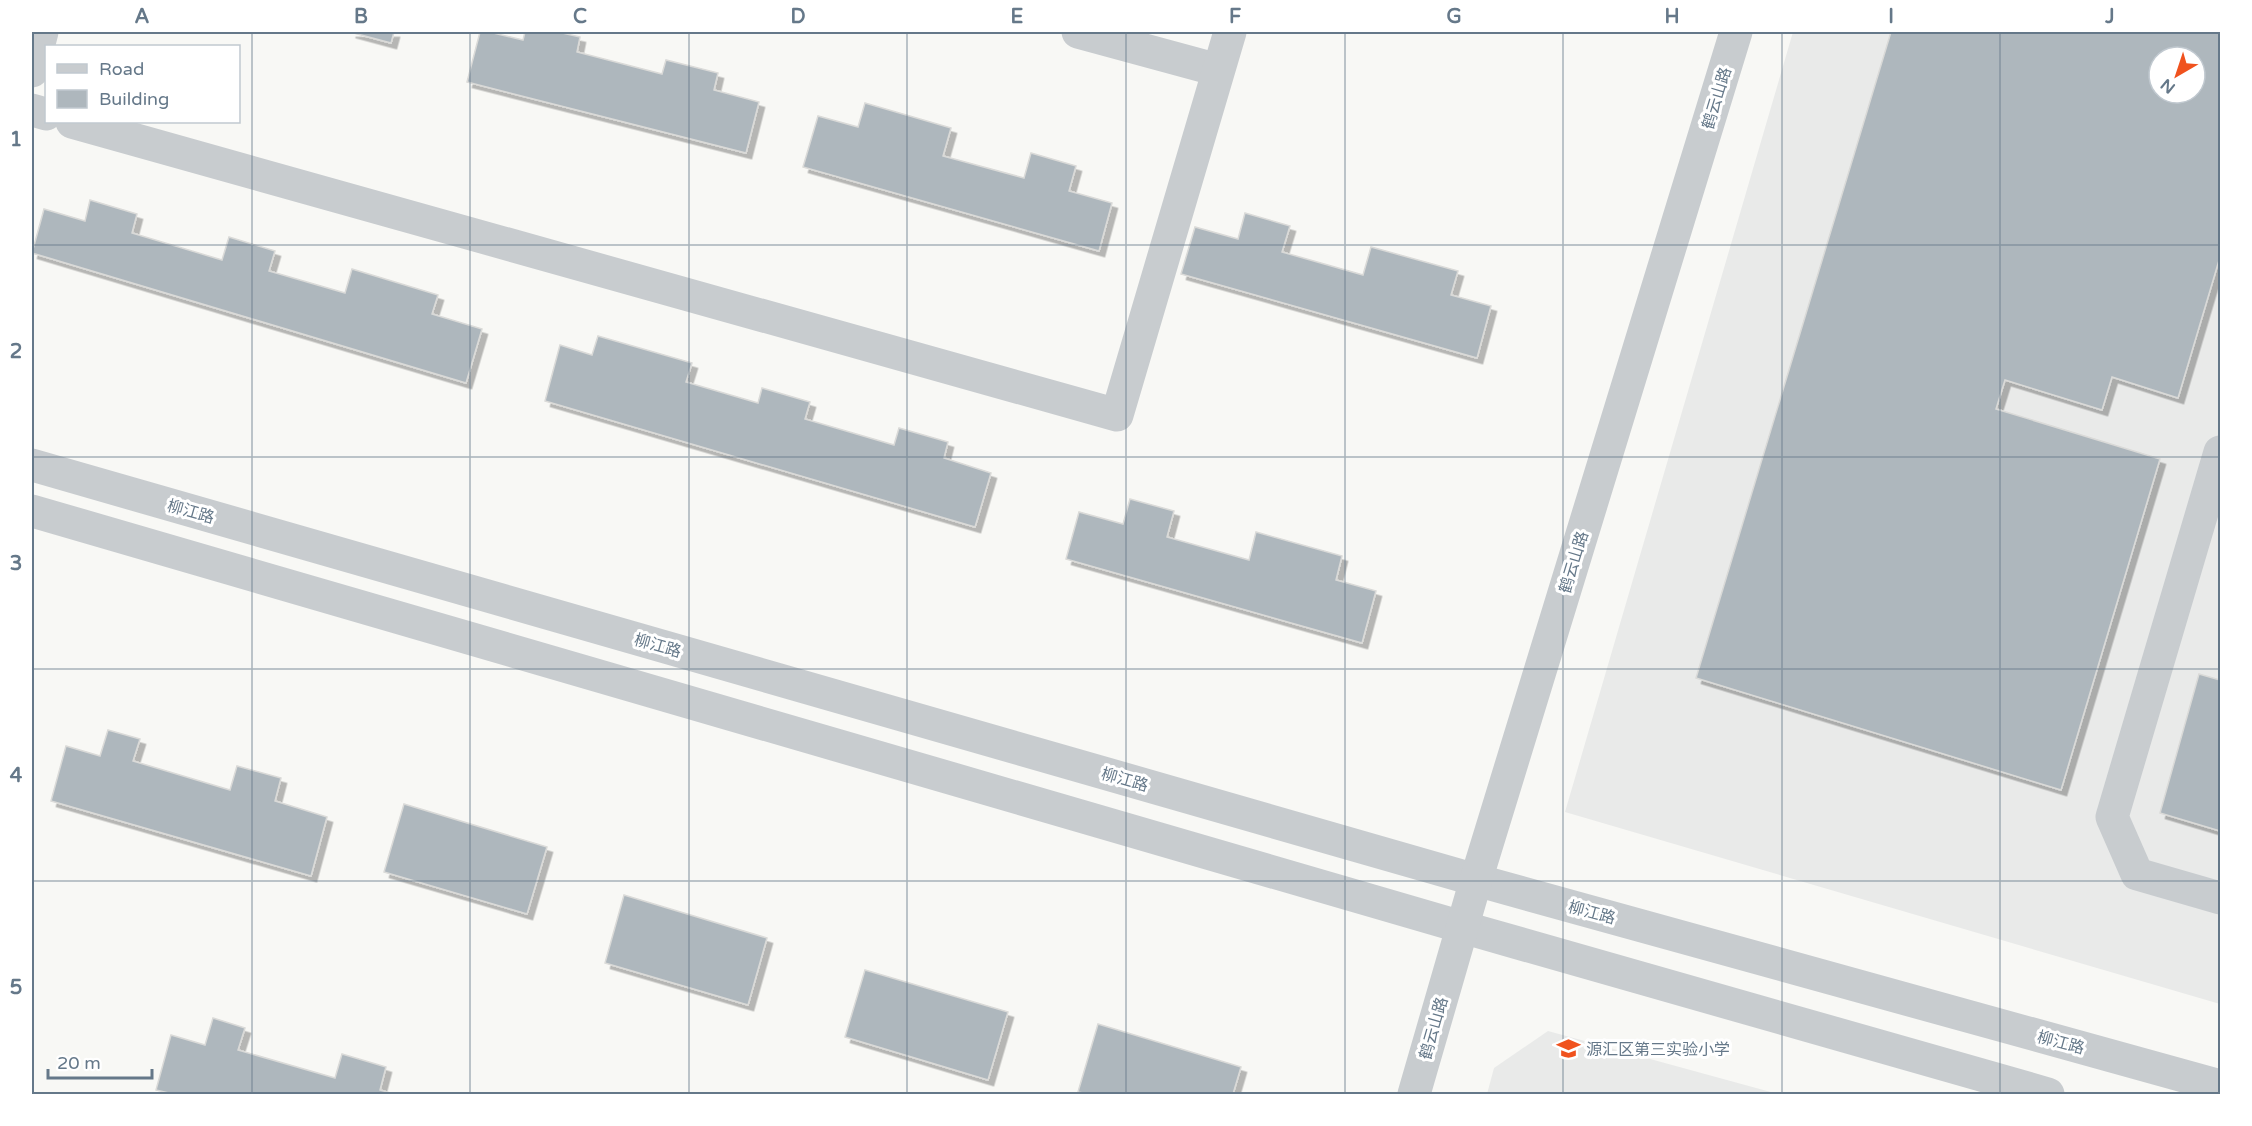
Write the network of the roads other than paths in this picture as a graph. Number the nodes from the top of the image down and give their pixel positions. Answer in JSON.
{"nodes":[{"id":1,"x":42,"y":32,"type":"edge"},
{"id":2,"x":1078,"y":32,"type":"edge"},
{"id":3,"x":1230,"y":32,"type":"edge"},
{"id":4,"x":1736,"y":32,"type":"edge"},
{"id":5,"x":1218,"y":70,"type":"junction"},
{"id":6,"x":32,"y":71,"type":"edge"},
{"id":7,"x":76,"y":123,"type":"edge"},
{"id":8,"x":2220,"y":452,"type":"edge"},
{"id":9,"x":32,"y":465,"type":"edge"},
{"id":10,"x":32,"y":511,"type":"edge"},
{"id":11,"x":1476,"y":880,"type":"junction"},
{"id":12,"x":2220,"y":898,"type":"edge"},
{"id":13,"x":1462,"y":927,"type":"junction"},
{"id":14,"x":2220,"y":1086,"type":"edge"},
{"id":15,"x":1414,"y":1095,"type":"edge"},
{"id":16,"x":2048,"y":1095,"type":"edge"}],
"edges":[{"from":1,"to":6,"type":"street"},
{"from":2,"to":5,"type":"street"},
{"from":3,"to":5,"type":"street"},
{"from":4,"to":11,"type":"street","name":"鹤云山路"},
{"from":5,"to":7,"type":"street"},
{"from":8,"to":12,"type":"street"},
{"from":9,"to":11,"type":"street","name":"柳江路"},
{"from":10,"to":13,"type":"street"},
{"from":11,"to":13,"type":"street","name":"鹤云山路"},
{"from":11,"to":14,"type":"street","name":"柳江路"},
{"from":13,"to":15,"type":"street","name":"鹤云山路"},
{"from":13,"to":16,"type":"street"}]}
